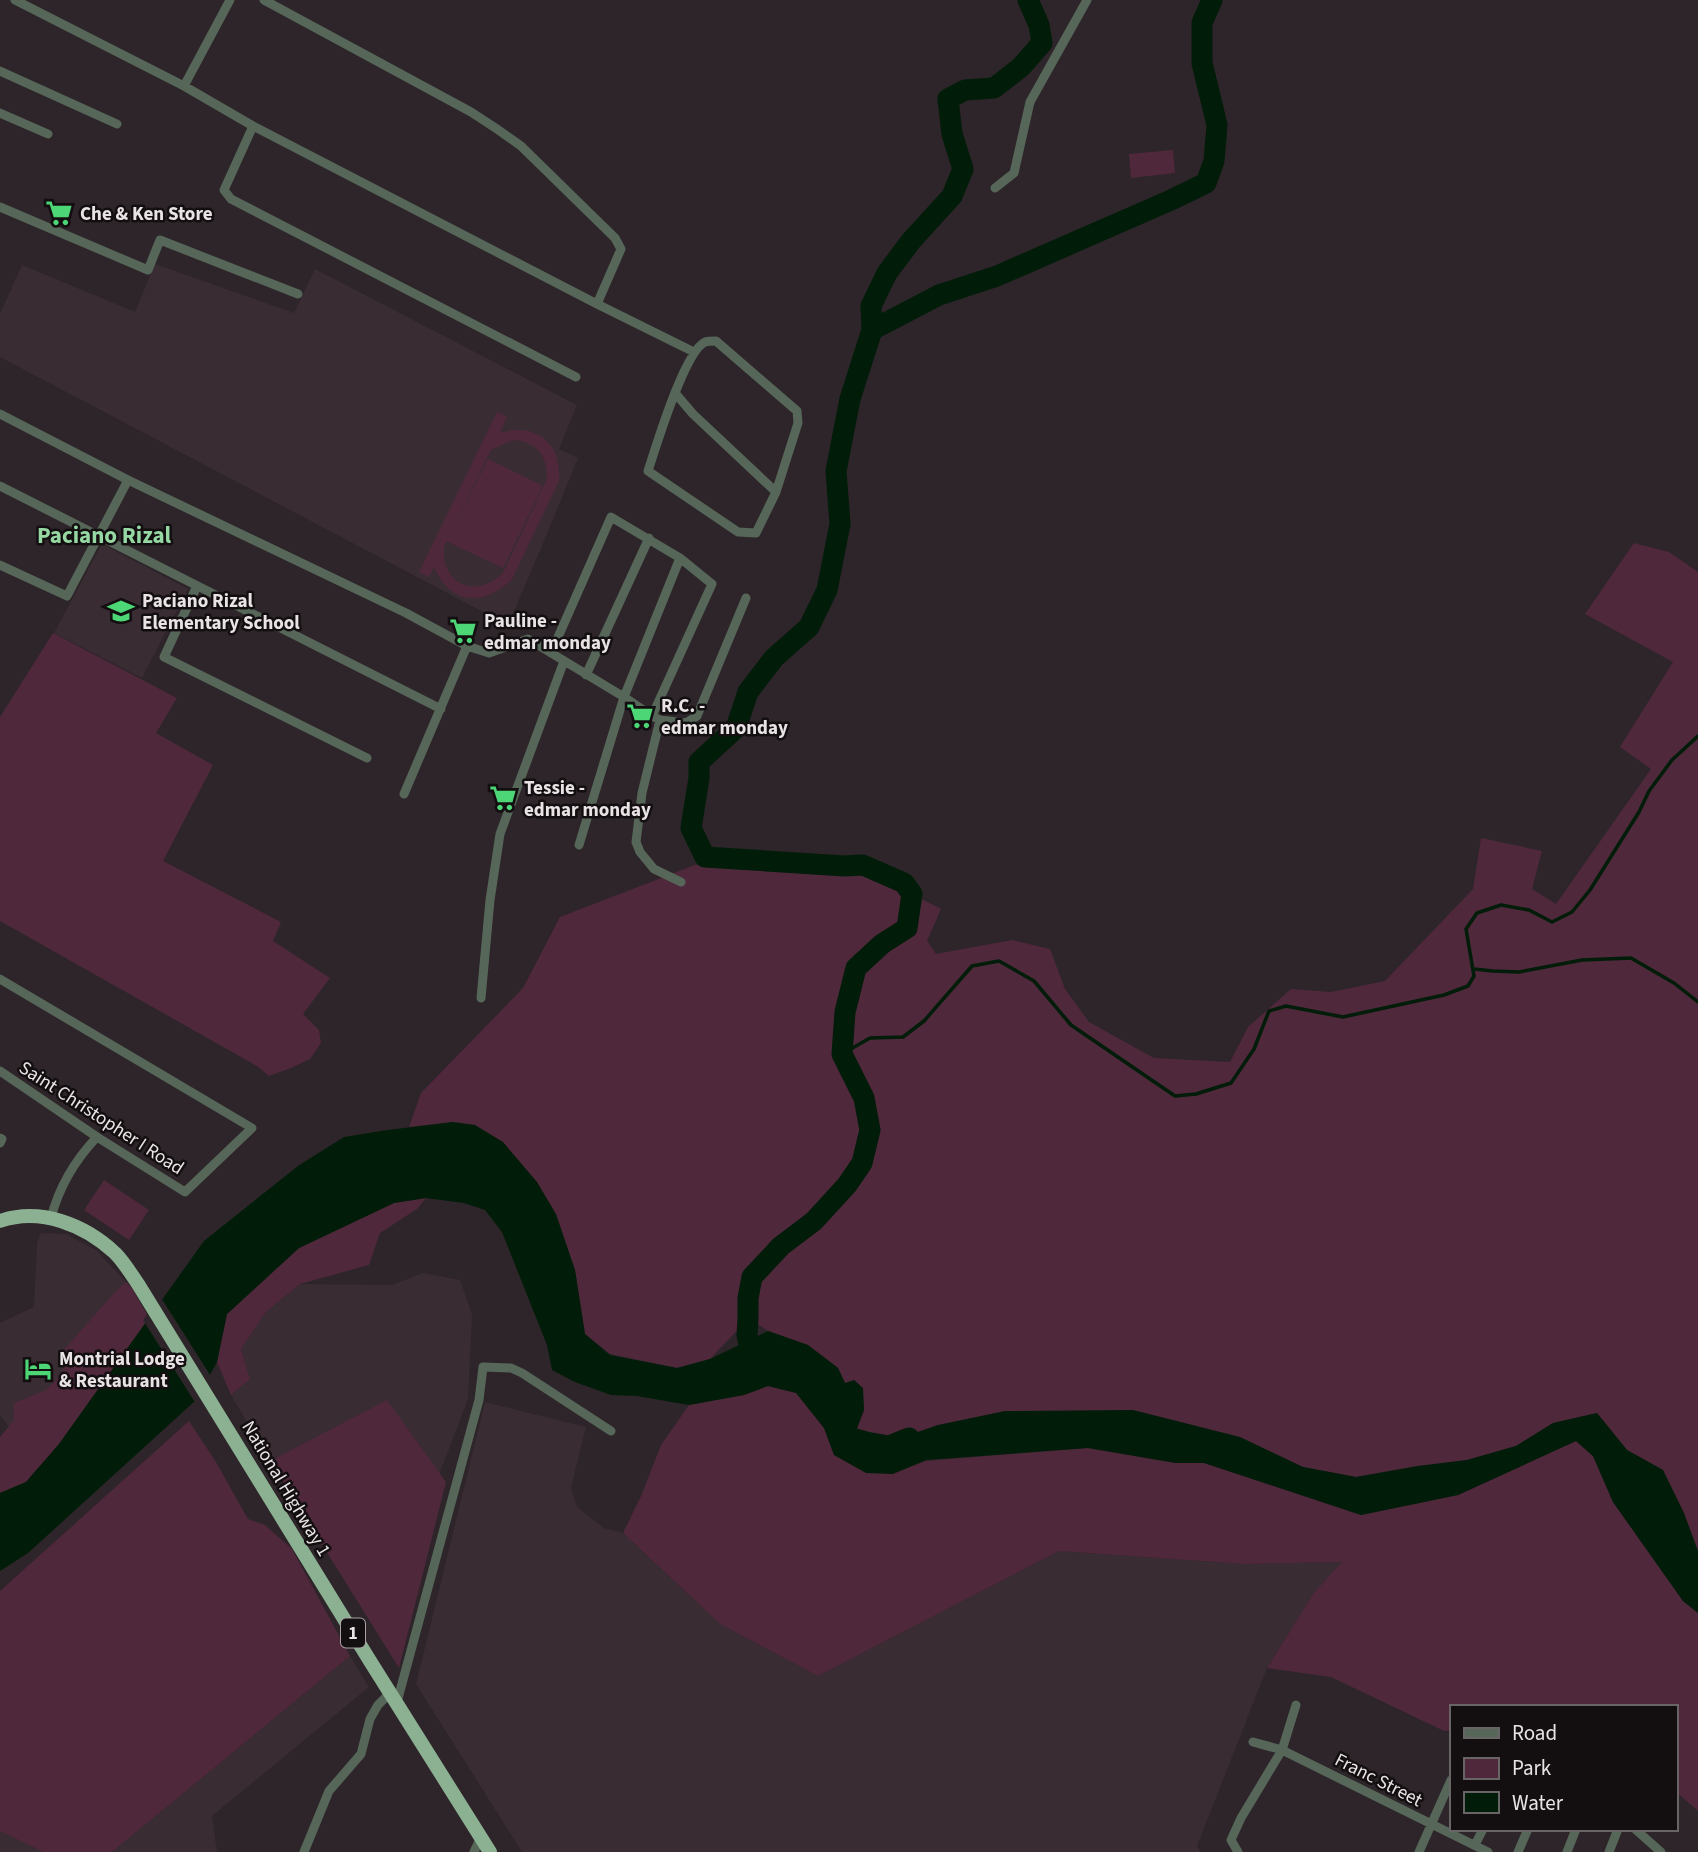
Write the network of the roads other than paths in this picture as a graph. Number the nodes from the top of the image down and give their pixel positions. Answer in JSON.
{"nodes":[{"id":1,"x":15,"y":0,"type":"edge"},
{"id":2,"x":230,"y":0,"type":"edge"},
{"id":3,"x":264,"y":0,"type":"edge"},
{"id":4,"x":1087,"y":0,"type":"edge"},
{"id":5,"x":0,"y":71,"type":"edge"},
{"id":6,"x":184,"y":86,"type":"junction"},
{"id":7,"x":0,"y":113,"type":"edge"},
{"id":8,"x":117,"y":124,"type":"dead end"},
{"id":9,"x":253,"y":126,"type":"junction"},
{"id":10,"x":48,"y":134,"type":"dead end"},
{"id":11,"x":995,"y":188,"type":"dead end"},
{"id":12,"x":0,"y":207,"type":"edge"},
{"id":13,"x":298,"y":294,"type":"dead end"},
{"id":14,"x":597,"y":304,"type":"junction"},
{"id":15,"x":694,"y":352,"type":"junction"},
{"id":16,"x":576,"y":377,"type":"dead end"},
{"id":17,"x":675,"y":393,"type":"junction"},
{"id":18,"x":0,"y":414,"type":"edge"},
{"id":19,"x":128,"y":480,"type":"junction"},
{"id":20,"x":0,"y":485,"type":"edge"},
{"id":21,"x":776,"y":492,"type":"junction"},
{"id":22,"x":98,"y":536,"type":"junction"},
{"id":23,"x":649,"y":538,"type":"junction"},
{"id":24,"x":680,"y":558,"type":"junction"},
{"id":25,"x":0,"y":565,"type":"edge"},
{"id":26,"x":197,"y":586,"type":"junction"},
{"id":27,"x":746,"y":598,"type":"dead end"},
{"id":28,"x":467,"y":646,"type":"junction"},
{"id":29,"x":551,"y":653,"type":"junction"},
{"id":30,"x":564,"y":661,"type":"junction"},
{"id":31,"x":586,"y":675,"type":"junction"},
{"id":32,"x":624,"y":696,"type":"junction"},
{"id":33,"x":441,"y":709,"type":"junction"},
{"id":34,"x":656,"y":718,"type":"junction"},
{"id":35,"x":367,"y":758,"type":"dead end"},
{"id":36,"x":404,"y":794,"type":"dead end"},
{"id":37,"x":579,"y":845,"type":"dead end"},
{"id":38,"x":681,"y":882,"type":"dead end"},
{"id":39,"x":0,"y":979,"type":"edge"},
{"id":40,"x":481,"y":998,"type":"dead end"},
{"id":41,"x":0,"y":1071,"type":"edge"},
{"id":42,"x":97,"y":1137,"type":"junction"},
{"id":43,"x":51,"y":1218,"type":"junction"},
{"id":44,"x":0,"y":1221,"type":"edge"},
{"id":45,"x":611,"y":1431,"type":"dead end"},
{"id":46,"x":394,"y":1697,"type":"junction"},
{"id":47,"x":1296,"y":1705,"type":"dead end"},
{"id":48,"x":1253,"y":1742,"type":"dead end"},
{"id":49,"x":1282,"y":1750,"type":"junction"},
{"id":50,"x":1450,"y":1782,"type":"edge"},
{"id":51,"x":1432,"y":1825,"type":"junction"},
{"id":52,"x":1482,"y":1831,"type":"edge"},
{"id":53,"x":1527,"y":1831,"type":"edge"},
{"id":54,"x":1575,"y":1831,"type":"edge"},
{"id":55,"x":1617,"y":1831,"type":"edge"},
{"id":56,"x":1637,"y":1831,"type":"edge"},
{"id":57,"x":481,"y":1837,"type":"junction"},
{"id":58,"x":1475,"y":1845,"type":"junction"},
{"id":59,"x":1659,"y":1851,"type":"edge"},
{"id":60,"x":304,"y":1852,"type":"edge"},
{"id":61,"x":474,"y":1852,"type":"edge"},
{"id":62,"x":490,"y":1852,"type":"edge"},
{"id":63,"x":1238,"y":1852,"type":"edge"},
{"id":64,"x":1419,"y":1852,"type":"edge"},
{"id":65,"x":1489,"y":1852,"type":"edge"},
{"id":66,"x":1518,"y":1852,"type":"edge"},
{"id":67,"x":1567,"y":1852,"type":"edge"},
{"id":68,"x":1609,"y":1852,"type":"edge"}],
"edges":[{"from":1,"to":6,"type":"street"},
{"from":2,"to":6,"type":"street"},
{"from":3,"to":14,"type":"street"},
{"from":4,"to":11,"type":"street"},
{"from":5,"to":8,"type":"street"},
{"from":6,"to":9,"type":"street"},
{"from":7,"to":10,"type":"street"},
{"from":9,"to":14,"type":"street"},
{"from":9,"to":16,"type":"street"},
{"from":12,"to":13,"type":"street"},
{"from":14,"to":15,"type":"street"},
{"from":15,"to":17,"type":"street"},
{"from":15,"to":21,"type":"street"},
{"from":17,"to":21,"type":"street"},
{"from":17,"to":21,"type":"street"},
{"from":18,"to":19,"type":"street"},
{"from":19,"to":22,"type":"street"},
{"from":19,"to":28,"type":"street"},
{"from":20,"to":22,"type":"street"},
{"from":22,"to":25,"type":"street"},
{"from":22,"to":26,"type":"street"},
{"from":23,"to":24,"type":"street"},
{"from":23,"to":29,"type":"street"},
{"from":23,"to":31,"type":"street"},
{"from":24,"to":32,"type":"street"},
{"from":24,"to":34,"type":"street"},
{"from":26,"to":33,"type":"street"},
{"from":26,"to":35,"type":"street"},
{"from":27,"to":34,"type":"street"},
{"from":28,"to":29,"type":"street"},
{"from":28,"to":33,"type":"street"},
{"from":29,"to":30,"type":"street"},
{"from":30,"to":31,"type":"street"},
{"from":30,"to":40,"type":"street"},
{"from":31,"to":32,"type":"street"},
{"from":32,"to":34,"type":"street"},
{"from":32,"to":37,"type":"street"},
{"from":33,"to":36,"type":"street"},
{"from":34,"to":38,"type":"street"},
{"from":39,"to":42,"type":"street","name":"Saint Christopher I Road"},
{"from":41,"to":42,"type":"street","name":"Saint Christopher I Road"},
{"from":42,"to":43,"type":"street"},
{"from":43,"to":44,"type":"highway","name":"National Highway 1","number":"1"},
{"from":43,"to":46,"type":"highway","name":"National Highway 1","number":"1"},
{"from":45,"to":46,"type":"street"},
{"from":46,"to":57,"type":"highway","name":"National Highway 1","number":"1"},
{"from":46,"to":60,"type":"street"},
{"from":47,"to":49,"type":"street"},
{"from":48,"to":49,"type":"street","name":"Franc Street"},
{"from":49,"to":51,"type":"street","name":"Franc Street"},
{"from":49,"to":63,"type":"street"},
{"from":50,"to":51,"type":"street"},
{"from":51,"to":58,"type":"street","name":"Franc Street"},
{"from":51,"to":64,"type":"street"},
{"from":52,"to":58,"type":"street"},
{"from":53,"to":66,"type":"street"},
{"from":54,"to":67,"type":"street"},
{"from":55,"to":68,"type":"street"},
{"from":56,"to":59,"type":"street"},
{"from":57,"to":61,"type":"street"},
{"from":57,"to":62,"type":"highway","name":"National Highway 1","number":"1"},
{"from":58,"to":65,"type":"street","name":"Franc Street"}]}
